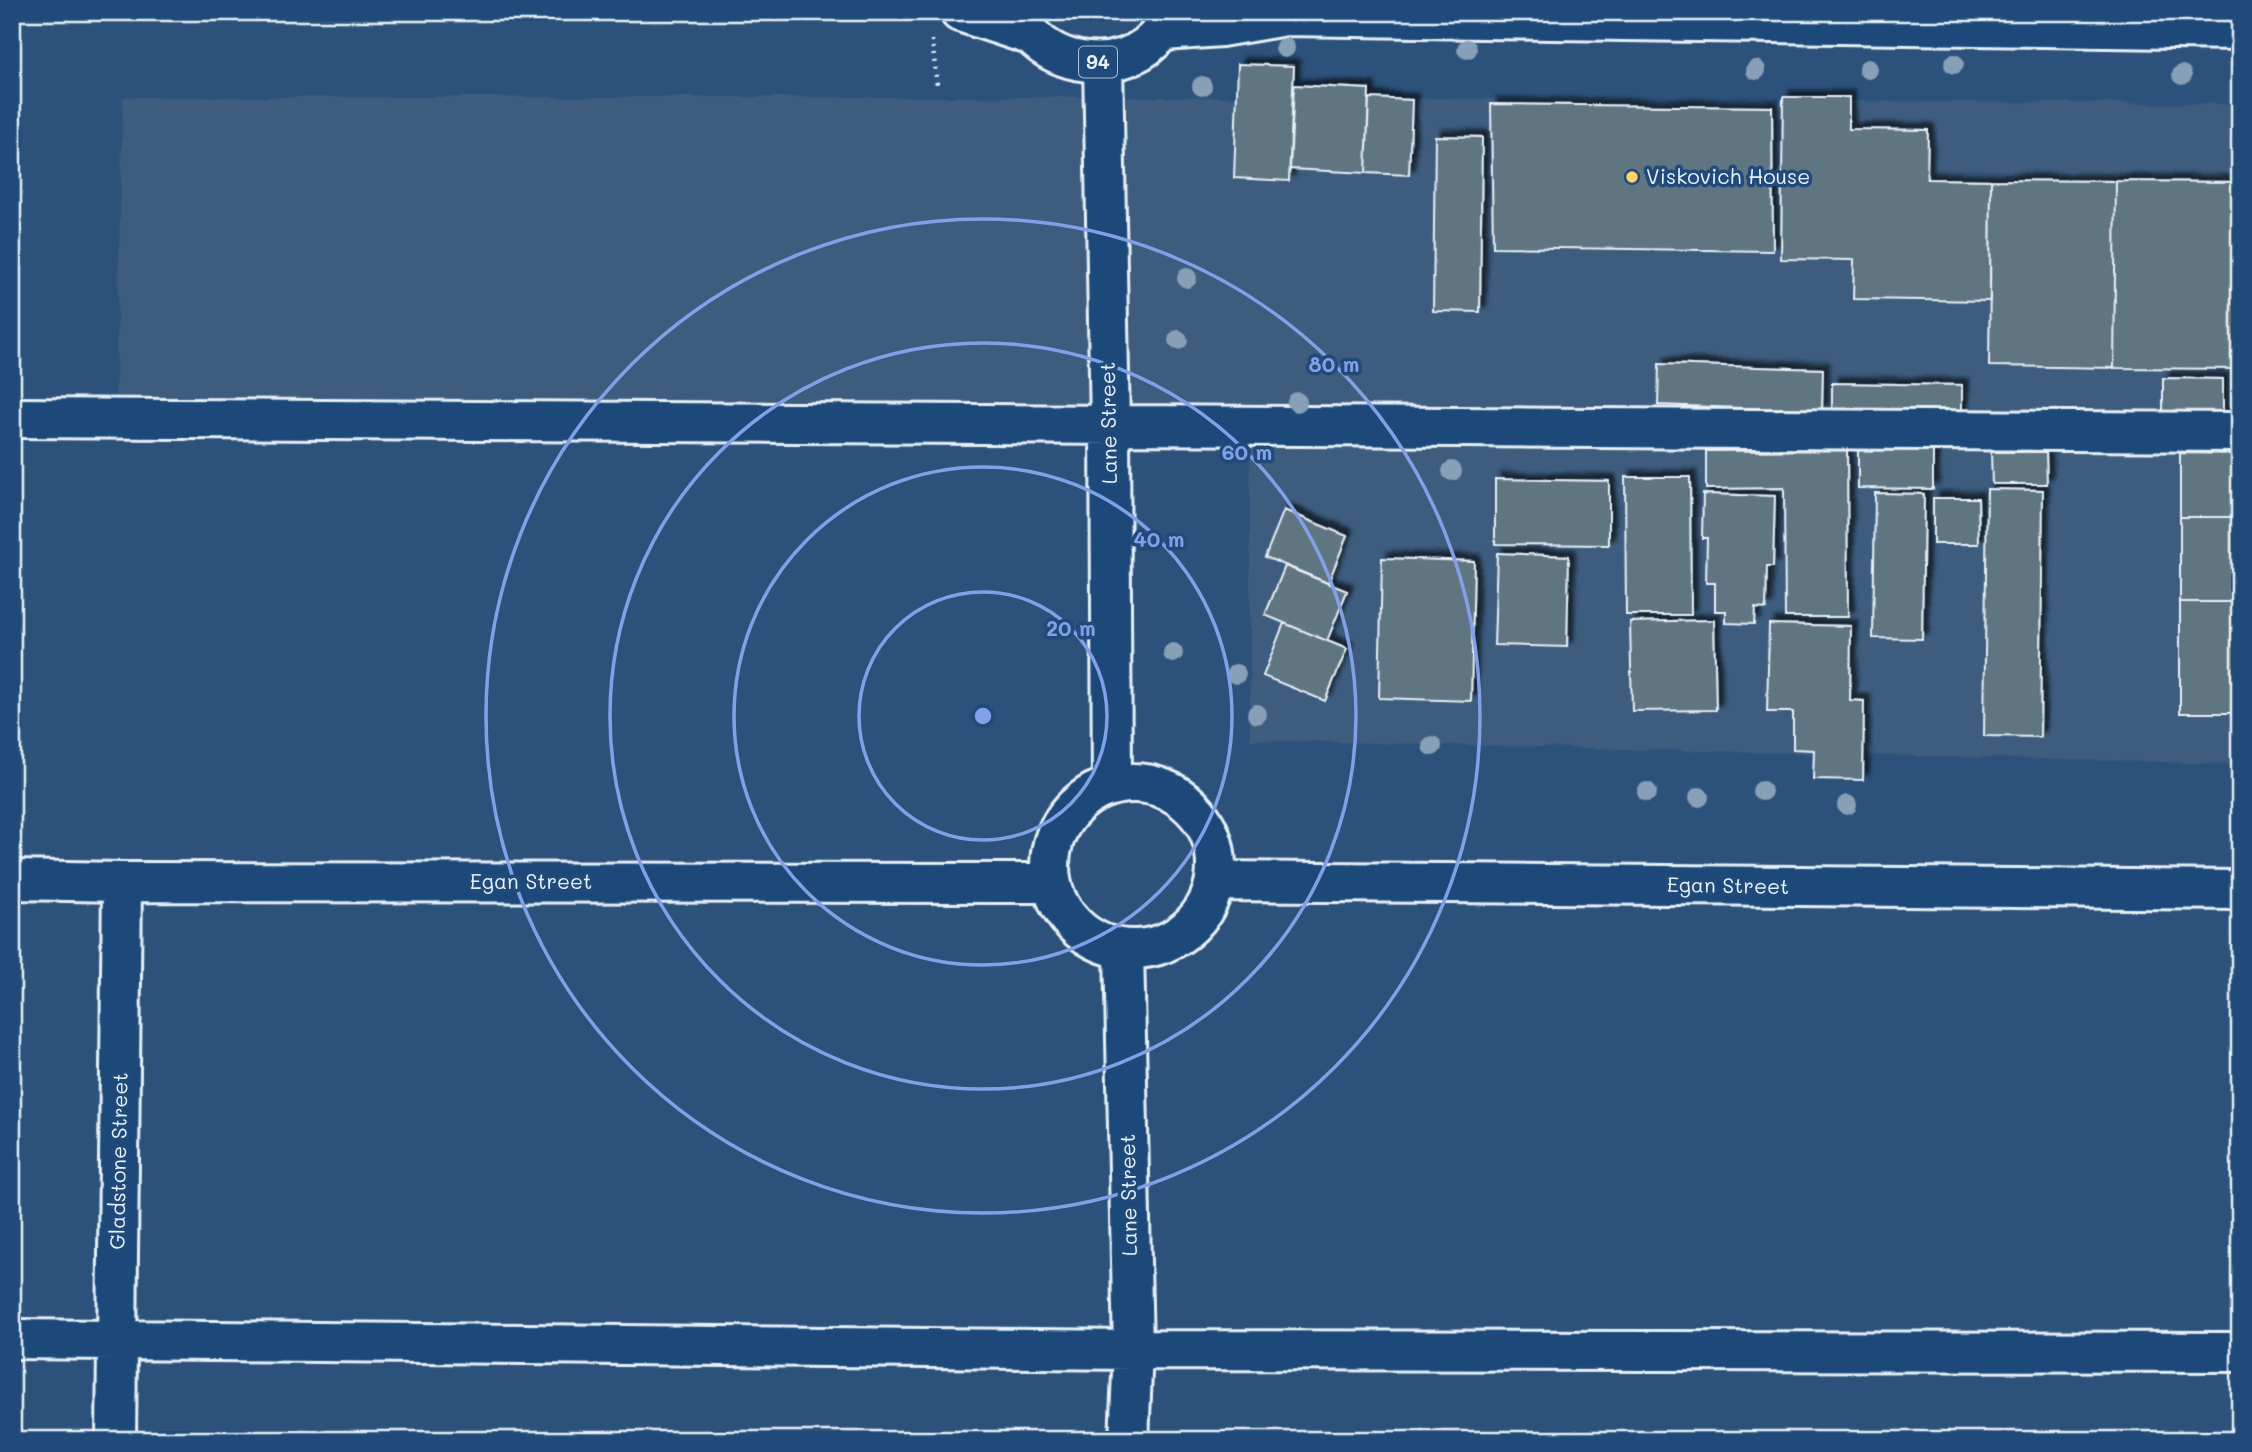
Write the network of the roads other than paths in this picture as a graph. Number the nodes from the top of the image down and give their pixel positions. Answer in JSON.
{"nodes":[{"id":1,"x":1169,"y":22,"type":"edge"},
{"id":2,"x":1023,"y":23,"type":"edge"},
{"id":3,"x":946,"y":24,"type":"edge"},
{"id":4,"x":2240,"y":30,"type":"edge"},
{"id":5,"x":1102,"y":62,"type":"junction"},
{"id":6,"x":12,"y":418,"type":"edge"},
{"id":7,"x":1110,"y":425,"type":"junction"},
{"id":8,"x":2240,"y":432,"type":"edge"},
{"id":9,"x":1112,"y":784,"type":"junction"},
{"id":10,"x":12,"y":880,"type":"edge"},
{"id":11,"x":1216,"y":881,"type":"junction"},
{"id":12,"x":122,"y":882,"type":"junction"},
{"id":13,"x":1050,"y":883,"type":"junction"},
{"id":14,"x":2240,"y":890,"type":"edge"},
{"id":15,"x":1124,"y":950,"type":"junction"},
{"id":16,"x":12,"y":1339,"type":"edge"},
{"id":17,"x":117,"y":1341,"type":"junction"},
{"id":18,"x":1132,"y":1350,"type":"junction"},
{"id":19,"x":2240,"y":1352,"type":"edge"},
{"id":20,"x":116,"y":1440,"type":"edge"},
{"id":21,"x":1129,"y":1440,"type":"edge"}],
"edges":[{"from":1,"to":4,"type":"main road","number":"94"},
{"from":1,"to":5,"type":"main road","number":"94"},
{"from":2,"to":3,"type":"main road","number":"94"},
{"from":2,"to":5,"type":"main road","number":"94"},
{"from":5,"to":7,"type":"main road","name":"Lane Street"},
{"from":6,"to":7,"type":"main road"},
{"from":7,"to":8,"type":"main road"},
{"from":7,"to":9,"type":"main road","name":"Lane Street"},
{"from":9,"to":11,"type":"main road"},
{"from":9,"to":13,"type":"main road"},
{"from":10,"to":12,"type":"main road","name":"Egan Street"},
{"from":11,"to":14,"type":"main road","name":"Egan Street"},
{"from":11,"to":15,"type":"main road"},
{"from":12,"to":13,"type":"main road","name":"Egan Street"},
{"from":12,"to":17,"type":"main road","name":"Gladstone Street"},
{"from":13,"to":15,"type":"main road"},
{"from":15,"to":18,"type":"main road","name":"Lane Street"},
{"from":16,"to":17,"type":"main road"},
{"from":17,"to":18,"type":"main road"},
{"from":17,"to":20,"type":"main road","name":"Gladstone Street"},
{"from":18,"to":19,"type":"main road"},
{"from":18,"to":21,"type":"main road","name":"Lane Street"}]}
